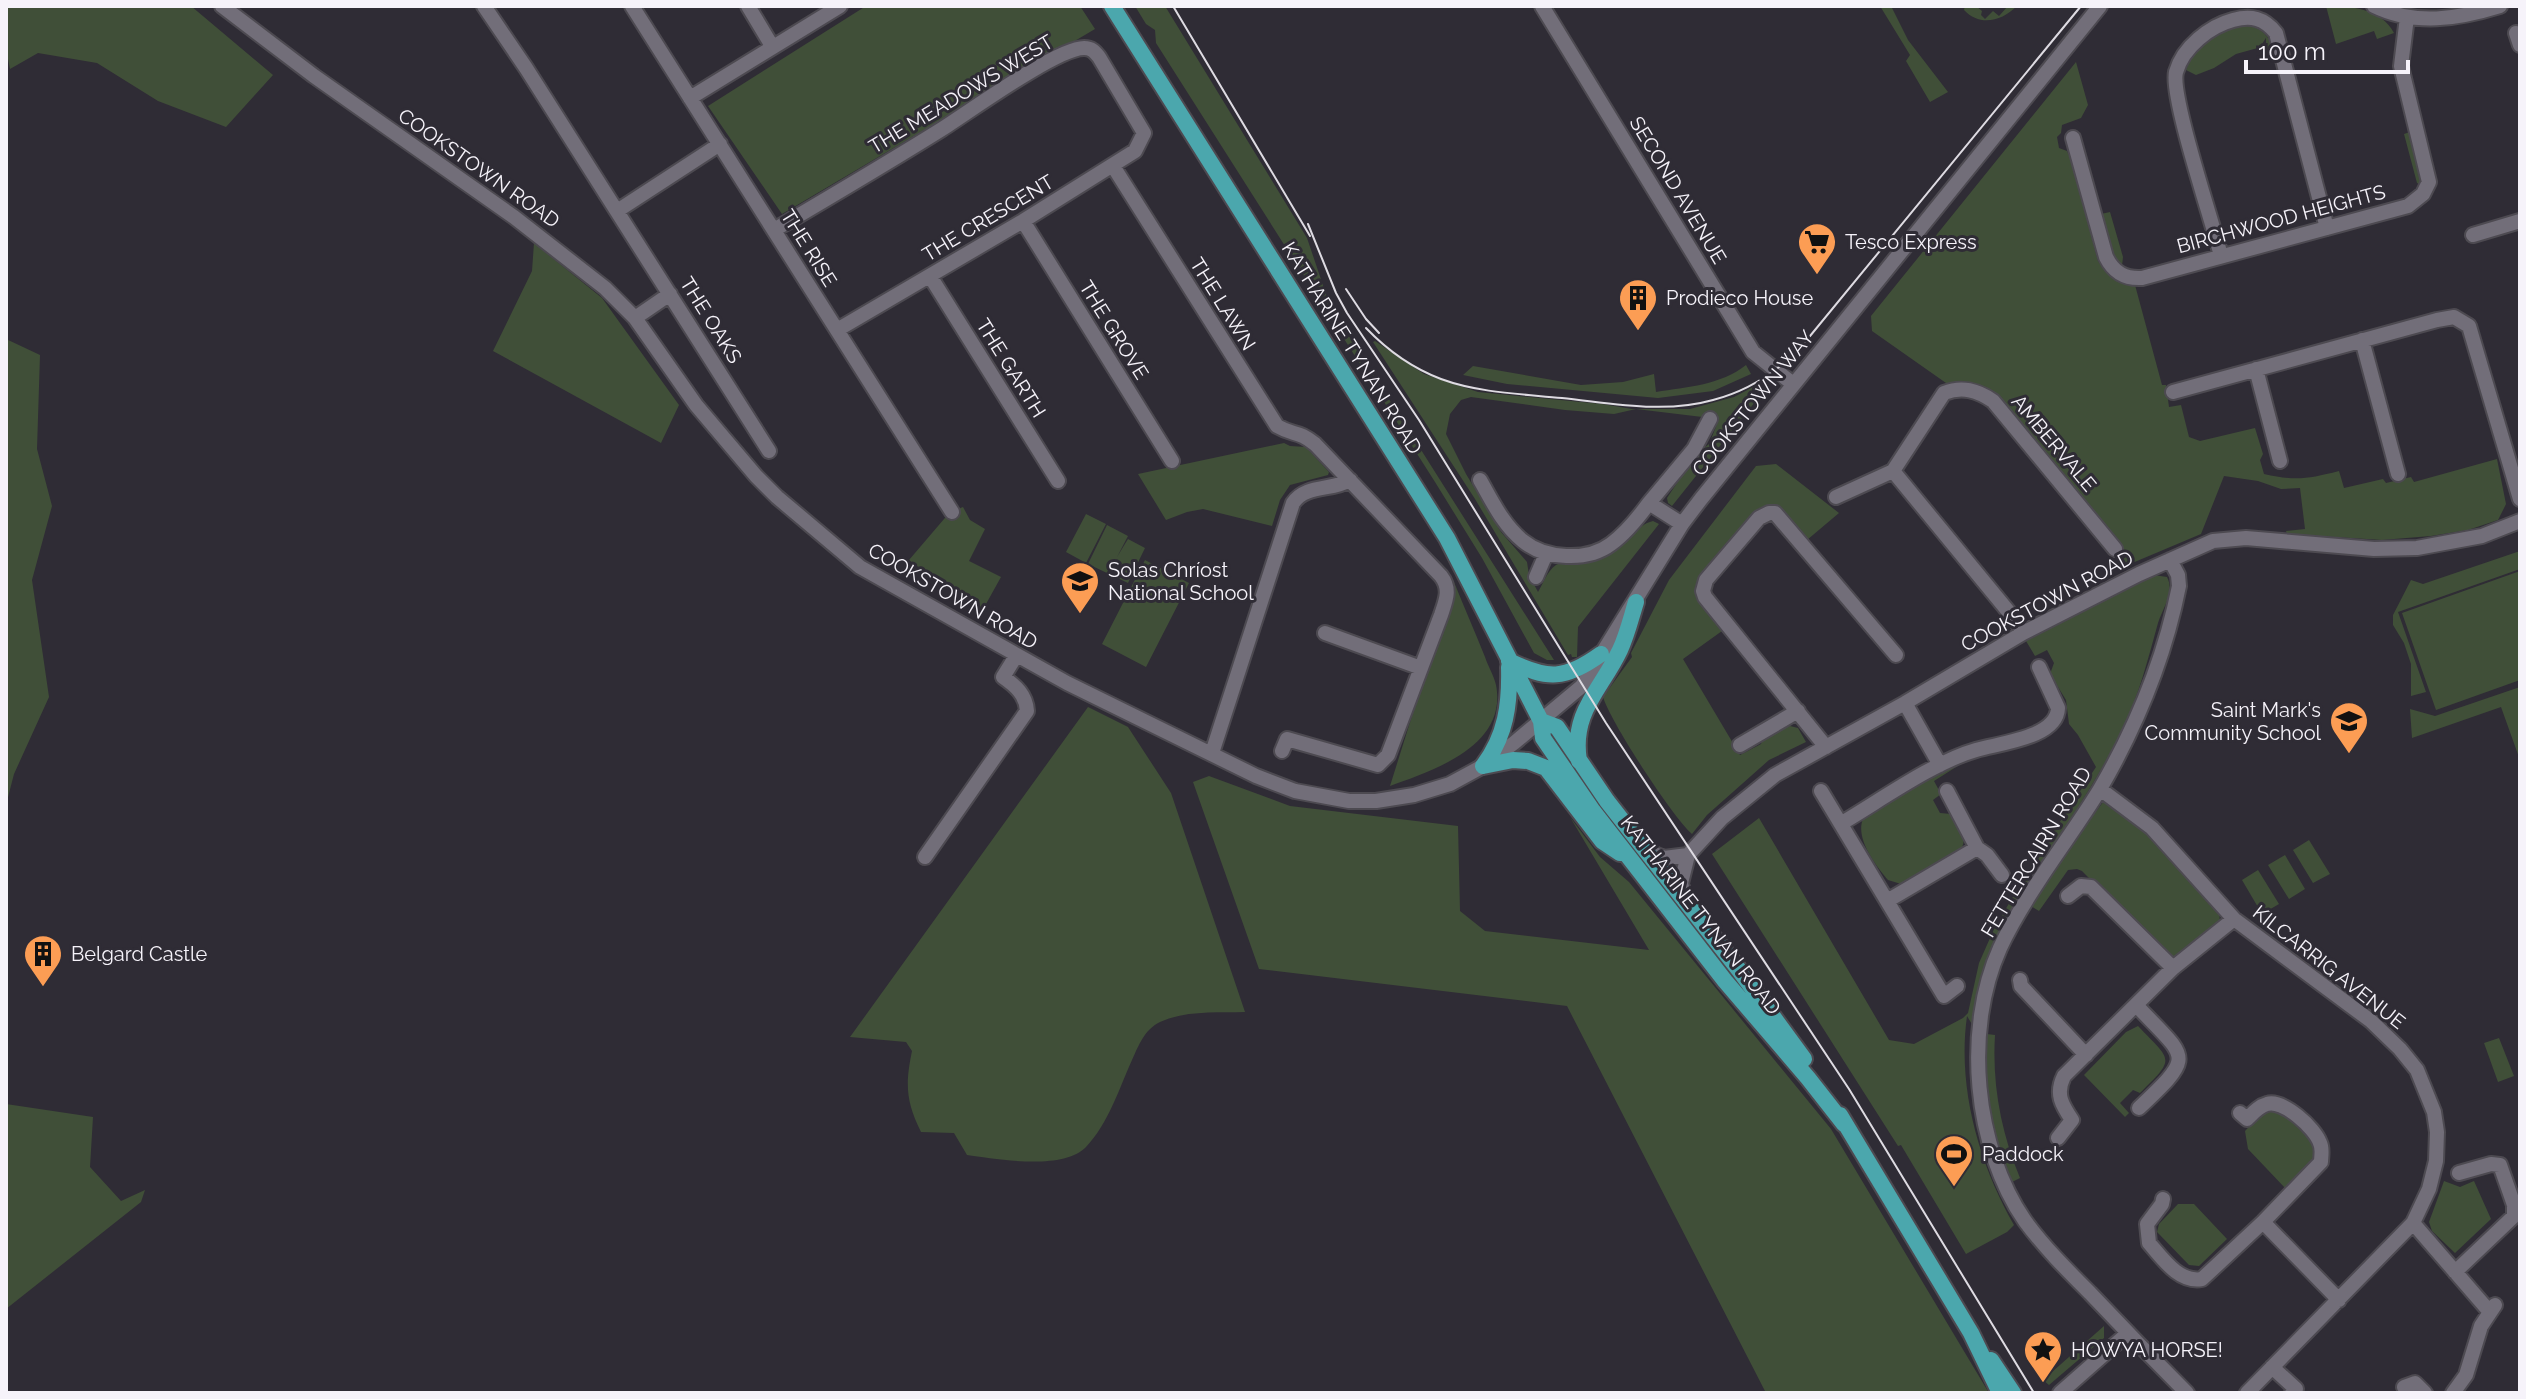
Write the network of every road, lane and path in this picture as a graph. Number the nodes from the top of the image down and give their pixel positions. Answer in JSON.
{"nodes":[{"id":1,"x":222,"y":6,"type":"edge"},
{"id":2,"x":484,"y":6,"type":"edge"},
{"id":3,"x":632,"y":6,"type":"edge"},
{"id":4,"x":748,"y":6,"type":"edge"},
{"id":5,"x":840,"y":6,"type":"edge"},
{"id":6,"x":1112,"y":6,"type":"edge"},
{"id":7,"x":1542,"y":6,"type":"edge"},
{"id":8,"x":2100,"y":6,"type":"edge"},
{"id":9,"x":2374,"y":6,"type":"edge"},
{"id":10,"x":2500,"y":6,"type":"edge"},
{"id":11,"x":2407,"y":17,"type":"junction"},
{"id":12,"x":772,"y":46,"type":"junction"},
{"id":13,"x":690,"y":98,"type":"junction"},
{"id":14,"x":1142,"y":127,"type":"joint"},
{"id":15,"x":2073,"y":138,"type":"dead end"},
{"id":16,"x":720,"y":144,"type":"junction"},
{"id":17,"x":1113,"y":166,"type":"junction"},
{"id":18,"x":617,"y":211,"type":"junction"},
{"id":19,"x":1023,"y":221,"type":"junction"},
{"id":20,"x":2520,"y":221,"type":"edge"},
{"id":21,"x":2327,"y":228,"type":"junction"},
{"id":22,"x":774,"y":230,"type":"junction"},
{"id":23,"x":2473,"y":235,"type":"dead end"},
{"id":24,"x":2221,"y":256,"type":"junction"},
{"id":25,"x":930,"y":276,"type":"junction"},
{"id":26,"x":670,"y":294,"type":"junction"},
{"id":27,"x":635,"y":318,"type":"junction"},
{"id":28,"x":837,"y":330,"type":"junction"},
{"id":29,"x":2362,"y":340,"type":"junction"},
{"id":30,"x":2256,"y":369,"type":"junction"},
{"id":31,"x":1793,"y":384,"type":"junction"},
{"id":32,"x":2173,"y":392,"type":"dead end"},
{"id":33,"x":1710,"y":419,"type":"dead end"},
{"id":34,"x":769,"y":451,"type":"dead end"},
{"id":35,"x":1172,"y":461,"type":"dead end"},
{"id":36,"x":2280,"y":461,"type":"dead end"},
{"id":37,"x":1893,"y":471,"type":"junction"},
{"id":38,"x":2398,"y":474,"type":"dead end"},
{"id":39,"x":1350,"y":480,"type":"junction"},
{"id":40,"x":1480,"y":480,"type":"dead end"},
{"id":41,"x":1058,"y":481,"type":"dead end"},
{"id":42,"x":1836,"y":497,"type":"dead end"},
{"id":43,"x":2520,"y":499,"type":"edge"},
{"id":44,"x":1649,"y":503,"type":"junction"},
{"id":45,"x":952,"y":512,"type":"dead end"},
{"id":46,"x":2520,"y":521,"type":"edge"},
{"id":47,"x":1682,"y":524,"type":"junction"},
{"id":48,"x":2115,"y":549,"type":"dead end"},
{"id":49,"x":1546,"y":554,"type":"junction"},
{"id":50,"x":2170,"y":560,"type":"junction"},
{"id":51,"x":1536,"y":577,"type":"dead end"},
{"id":52,"x":1636,"y":602,"type":"junction"},
{"id":53,"x":1325,"y":633,"type":"dead end"},
{"id":54,"x":2023,"y":633,"type":"junction"},
{"id":55,"x":1601,"y":654,"type":"junction"},
{"id":56,"x":1896,"y":655,"type":"dead end"},
{"id":57,"x":1016,"y":656,"type":"junction"},
{"id":58,"x":1509,"y":661,"type":"junction"},
{"id":59,"x":2039,"y":667,"type":"dead end"},
{"id":60,"x":1421,"y":668,"type":"junction"},
{"id":61,"x":1905,"y":703,"type":"junction"},
{"id":62,"x":1798,"y":711,"type":"junction"},
{"id":63,"x":1541,"y":721,"type":"junction"},
{"id":64,"x":1740,"y":745,"type":"dead end"},
{"id":65,"x":1826,"y":747,"type":"junction"},
{"id":66,"x":1282,"y":751,"type":"dead end"},
{"id":67,"x":1212,"y":753,"type":"junction"},
{"id":68,"x":1580,"y":762,"type":"junction"},
{"id":69,"x":1940,"y":765,"type":"junction"},
{"id":70,"x":1483,"y":766,"type":"junction"},
{"id":71,"x":2100,"y":789,"type":"junction"},
{"id":72,"x":1821,"y":791,"type":"dead end"},
{"id":73,"x":1947,"y":791,"type":"dead end"},
{"id":74,"x":1842,"y":823,"type":"junction"},
{"id":75,"x":1977,"y":848,"type":"junction"},
{"id":76,"x":1638,"y":855,"type":"junction"},
{"id":77,"x":1688,"y":855,"type":"junction"},
{"id":78,"x":925,"y":857,"type":"dead end"},
{"id":79,"x":2002,"y":875,"type":"dead end"},
{"id":80,"x":2068,"y":896,"type":"dead end"},
{"id":81,"x":1685,"y":900,"type":"junction"},
{"id":82,"x":1887,"y":901,"type":"junction"},
{"id":83,"x":2234,"y":919,"type":"junction"},
{"id":84,"x":2173,"y":968,"type":"junction"},
{"id":85,"x":2020,"y":980,"type":"dead end"},
{"id":86,"x":1957,"y":986,"type":"dead end"},
{"id":87,"x":2137,"y":1006,"type":"junction"},
{"id":88,"x":2086,"y":1055,"type":"junction"},
{"id":89,"x":2139,"y":1108,"type":"dead end"},
{"id":90,"x":2240,"y":1113,"type":"dead end"},
{"id":91,"x":1844,"y":1124,"type":"junction"},
{"id":92,"x":2058,"y":1138,"type":"dead end"},
{"id":93,"x":2459,"y":1173,"type":"dead end"},
{"id":94,"x":2163,"y":1199,"type":"dead end"},
{"id":95,"x":2517,"y":1218,"type":"edge"},
{"id":96,"x":2263,"y":1222,"type":"junction"},
{"id":97,"x":2413,"y":1223,"type":"junction"},
{"id":98,"x":2455,"y":1272,"type":"junction"},
{"id":99,"x":2339,"y":1300,"type":"junction"},
{"id":100,"x":1971,"y":1333,"type":"junction"},
{"id":101,"x":2127,"y":1334,"type":"junction"},
{"id":102,"x":2272,"y":1367,"type":"junction"},
{"id":103,"x":2404,"y":1387,"type":"dead end"},
{"id":104,"x":2000,"y":1393,"type":"edge"},
{"id":105,"x":2013,"y":1393,"type":"edge"},
{"id":106,"x":2060,"y":1393,"type":"edge"},
{"id":107,"x":2187,"y":1393,"type":"edge"},
{"id":108,"x":2247,"y":1393,"type":"edge"},
{"id":109,"x":2292,"y":1393,"type":"edge"},
{"id":110,"x":2425,"y":1393,"type":"edge"},
{"id":111,"x":2453,"y":1393,"type":"edge"}],
"edges":[{"from":1,"to":27,"type":"street","name":"COOKSTOWN ROAD"},
{"from":2,"to":18,"type":"street","name":"THE OAKS"},
{"from":3,"to":13,"type":"street","name":"THE RISE"},
{"from":4,"to":12,"type":"street"},
{"from":5,"to":12,"type":"street"},
{"from":6,"to":58,"type":"main road","name":"KATHARINE TYNAN ROAD"},
{"from":7,"to":31,"type":"street","name":"SECOND AVENUE"},
{"from":8,"to":31,"type":"street","name":"COOKSTOWN WAY"},
{"from":9,"to":11,"type":"street"},
{"from":10,"to":11,"type":"street"},
{"from":11,"to":21,"type":"street","name":"BIRCHWOOD HEIGHTS"},
{"from":12,"to":13,"type":"street"},
{"from":13,"to":16,"type":"street","name":"THE RISE"},
{"from":14,"to":17,"type":"street","name":"THE CRESCENT"},
{"from":14,"to":22,"type":"street","name":"THE MEADOWS WEST"},
{"from":15,"to":24,"type":"street","name":"BIRCHWOOD HEIGHTS"},
{"from":16,"to":18,"type":"street"},
{"from":16,"to":22,"type":"street","name":"THE RISE"},
{"from":17,"to":19,"type":"street","name":"THE CRESCENT"},
{"from":17,"to":39,"type":"street","name":"THE LAWN"},
{"from":18,"to":26,"type":"street","name":"THE OAKS"},
{"from":19,"to":25,"type":"street","name":"THE CRESCENT"},
{"from":19,"to":35,"type":"street","name":"THE GROVE"},
{"from":20,"to":23,"type":"street"},
{"from":21,"to":24,"type":"street","name":"BIRCHWOOD HEIGHTS"},
{"from":21,"to":24,"type":"street"},
{"from":22,"to":28,"type":"street","name":"THE RISE"},
{"from":25,"to":28,"type":"street","name":"THE CRESCENT"},
{"from":25,"to":41,"type":"street","name":"THE GARTH"},
{"from":26,"to":27,"type":"street"},
{"from":26,"to":34,"type":"street","name":"THE OAKS"},
{"from":27,"to":57,"type":"street","name":"COOKSTOWN ROAD"},
{"from":28,"to":45,"type":"street","name":"THE RISE"},
{"from":29,"to":30,"type":"street"},
{"from":29,"to":38,"type":"street"},
{"from":29,"to":43,"type":"street"},
{"from":30,"to":32,"type":"street"},
{"from":30,"to":36,"type":"street"},
{"from":31,"to":47,"type":"street","name":"COOKSTOWN WAY"},
{"from":33,"to":44,"type":"street"},
{"from":37,"to":42,"type":"street"},
{"from":37,"to":48,"type":"street","name":"AMBERVALE"},
{"from":37,"to":54,"type":"street"},
{"from":39,"to":60,"type":"street"},
{"from":39,"to":67,"type":"street"},
{"from":40,"to":49,"type":"street"},
{"from":44,"to":47,"type":"street"},
{"from":44,"to":49,"type":"street"},
{"from":46,"to":50,"type":"street","name":"COOKSTOWN ROAD"},
{"from":47,"to":52,"type":"street","name":"COOKSTOWN WAY"},
{"from":49,"to":51,"type":"street"},
{"from":50,"to":54,"type":"street","name":"COOKSTOWN ROAD"},
{"from":50,"to":71,"type":"street","name":"FETTERCAIRN ROAD"},
{"from":52,"to":55,"type":"street","name":"COOKSTOWN WAY"},
{"from":52,"to":68,"type":"main road"},
{"from":53,"to":60,"type":"street"},
{"from":54,"to":61,"type":"street","name":"COOKSTOWN ROAD"},
{"from":55,"to":58,"type":"main road"},
{"from":55,"to":63,"type":"street","name":"COOKSTOWN WAY"},
{"from":56,"to":62,"type":"street"},
{"from":57,"to":67,"type":"street","name":"COOKSTOWN ROAD"},
{"from":57,"to":78,"type":"street"},
{"from":58,"to":63,"type":"main road","name":"KATHARINE TYNAN ROAD"},
{"from":58,"to":70,"type":"main road"},
{"from":59,"to":69,"type":"street"},
{"from":60,"to":66,"type":"street"},
{"from":61,"to":65,"type":"street","name":"COOKSTOWN ROAD"},
{"from":61,"to":69,"type":"street"},
{"from":62,"to":64,"type":"street"},
{"from":62,"to":65,"type":"street"},
{"from":63,"to":68,"type":"main road","name":"KATHARINE TYNAN ROAD"},
{"from":63,"to":70,"type":"street","name":"COOKSTOWN ROAD"},
{"from":63,"to":76,"type":"main road","name":"KATHARINE TYNAN ROAD"},
{"from":65,"to":77,"type":"street","name":"COOKSTOWN ROAD"},
{"from":67,"to":70,"type":"street","name":"COOKSTOWN ROAD"},
{"from":68,"to":76,"type":"main road","name":"KATHARINE TYNAN ROAD"},
{"from":69,"to":74,"type":"street"},
{"from":70,"to":76,"type":"main road"},
{"from":71,"to":83,"type":"street","name":"KILCARRIG AVENUE"},
{"from":71,"to":101,"type":"street","name":"FETTERCAIRN ROAD"},
{"from":72,"to":74,"type":"street"},
{"from":73,"to":75,"type":"street"},
{"from":74,"to":82,"type":"street"},
{"from":75,"to":79,"type":"street"},
{"from":75,"to":82,"type":"street"},
{"from":76,"to":77,"type":"street"},
{"from":76,"to":81,"type":"main road","name":"KATHARINE TYNAN ROAD"},
{"from":76,"to":91,"type":"main road","name":"KATHARINE TYNAN ROAD"},
{"from":77,"to":81,"type":"street","name":"KATHARINE TYNAN ROAD"},
{"from":80,"to":84,"type":"street"},
{"from":81,"to":91,"type":"main road","name":"KATHARINE TYNAN ROAD"},
{"from":82,"to":86,"type":"street"},
{"from":83,"to":84,"type":"street"},
{"from":83,"to":97,"type":"street","name":"KILCARRIG AVENUE"},
{"from":84,"to":87,"type":"street"},
{"from":85,"to":88,"type":"street"},
{"from":87,"to":88,"type":"street"},
{"from":87,"to":89,"type":"street"},
{"from":88,"to":92,"type":"street"},
{"from":90,"to":96,"type":"street"},
{"from":91,"to":100,"type":"main road","name":"KATHARINE TYNAN ROAD"},
{"from":93,"to":95,"type":"street"},
{"from":94,"to":96,"type":"street"},
{"from":95,"to":98,"type":"street"},
{"from":96,"to":99,"type":"street"},
{"from":97,"to":98,"type":"street"},
{"from":97,"to":99,"type":"street","name":"KILCARRIG AVENUE"},
{"from":98,"to":111,"type":"street"},
{"from":99,"to":102,"type":"street","name":"KILCARRIG AVENUE"},
{"from":100,"to":104,"type":"main road","name":"KATHARINE TYNAN ROAD"},
{"from":100,"to":105,"type":"main road","name":"KATHARINE TYNAN ROAD"},
{"from":101,"to":106,"type":"street"},
{"from":101,"to":107,"type":"street","name":"FETTERCAIRN ROAD"},
{"from":102,"to":108,"type":"street","name":"KILCARRIG AVENUE"},
{"from":102,"to":109,"type":"street"},
{"from":103,"to":110,"type":"street"}]}
